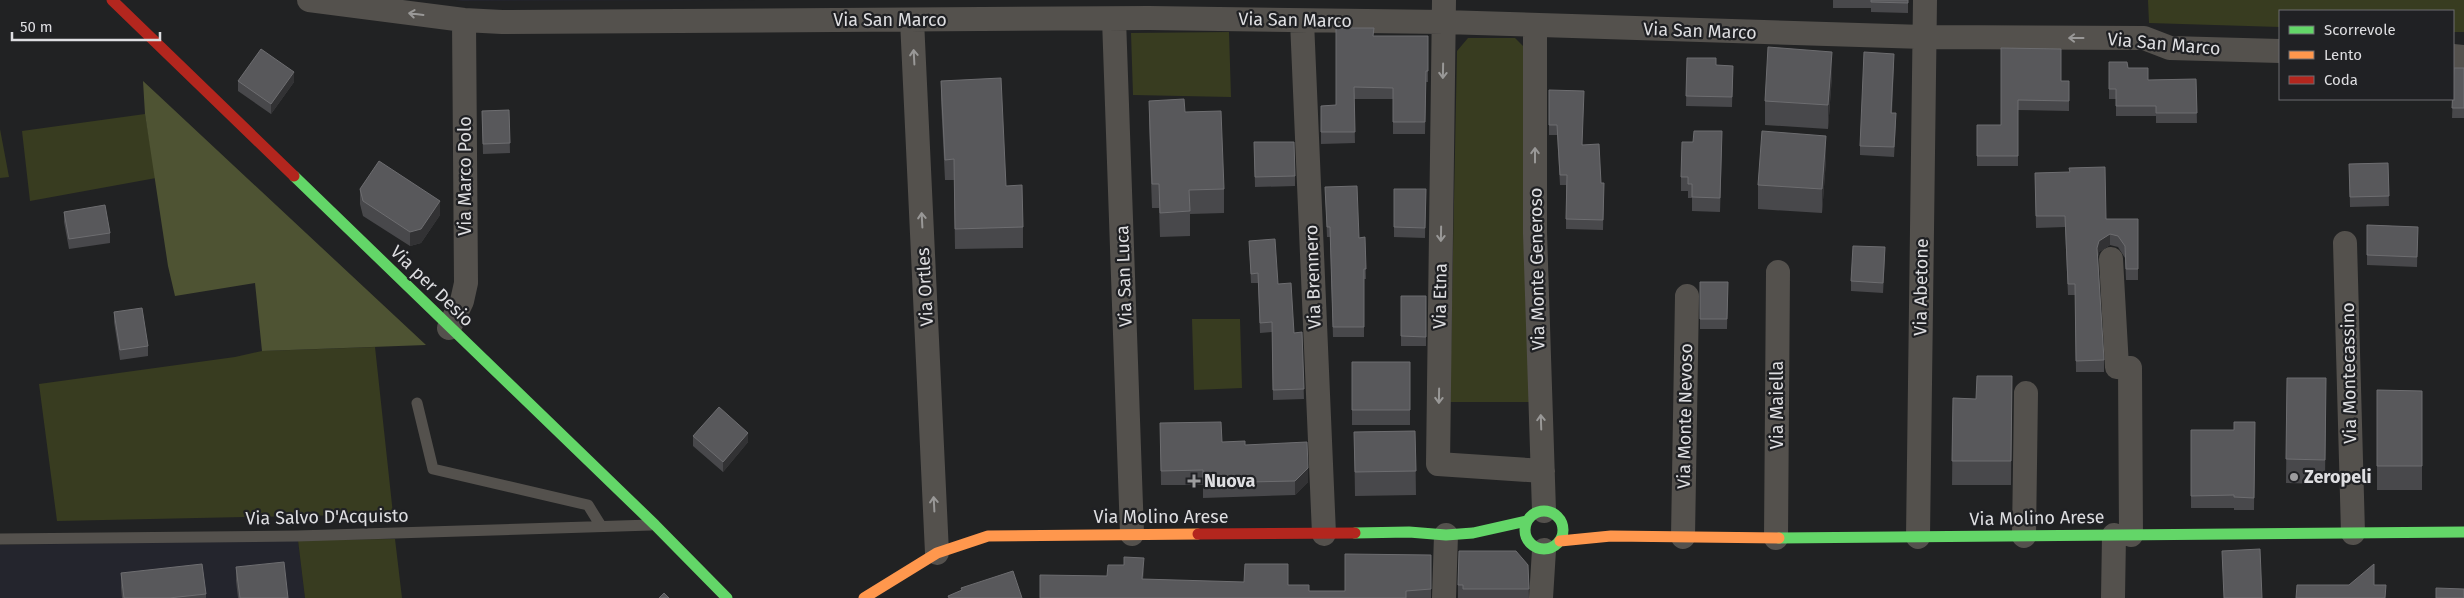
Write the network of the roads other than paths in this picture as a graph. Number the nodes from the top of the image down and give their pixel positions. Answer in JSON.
{"nodes":[{"id":1,"x":112,"y":0,"type":"edge"},
{"id":2,"x":309,"y":0,"type":"edge"},
{"id":3,"x":1925,"y":0,"type":"edge"},
{"id":4,"x":824,"y":10,"type":"edge"},
{"id":5,"x":1444,"y":11,"type":"edge"},
{"id":6,"x":923,"y":13,"type":"edge"},
{"id":7,"x":1114,"y":19,"type":"junction"},
{"id":8,"x":464,"y":20,"type":"junction"},
{"id":9,"x":1302,"y":20,"type":"junction"},
{"id":10,"x":1535,"y":26,"type":"junction"},
{"id":11,"x":1924,"y":37,"type":"junction"},
{"id":12,"x":2279,"y":51,"type":"edge"},
{"id":13,"x":2345,"y":243,"type":"dead end"},
{"id":14,"x":2111,"y":259,"type":"dead end"},
{"id":15,"x":1778,"y":272,"type":"dead end"},
{"id":16,"x":1687,"y":296,"type":"dead end"},
{"id":17,"x":449,"y":328,"type":"junction"},
{"id":18,"x":2026,"y":393,"type":"dead end"},
{"id":19,"x":418,"y":403,"type":"dead end"},
{"id":20,"x":1543,"y":471,"type":"junction"},
{"id":21,"x":1543,"y":516,"type":"junction"},
{"id":22,"x":655,"y":525,"type":"junction"},
{"id":23,"x":601,"y":526,"type":"junction"},
{"id":24,"x":2464,"y":532,"type":"edge"},
{"id":25,"x":1474,"y":533,"type":"junction"},
{"id":26,"x":2353,"y":533,"type":"junction"},
{"id":27,"x":1132,"y":534,"type":"junction"},
{"id":28,"x":1324,"y":534,"type":"junction"},
{"id":29,"x":1446,"y":535,"type":"junction"},
{"id":30,"x":2122,"y":535,"type":"junction"},
{"id":31,"x":1611,"y":536,"type":"junction"},
{"id":32,"x":2024,"y":536,"type":"junction"},
{"id":33,"x":1683,"y":537,"type":"junction"},
{"id":34,"x":1918,"y":537,"type":"junction"},
{"id":35,"x":1776,"y":538,"type":"junction"},
{"id":36,"x":0,"y":539,"type":"edge"},
{"id":37,"x":1532,"y":542,"type":"junction"},
{"id":38,"x":937,"y":553,"type":"junction"},
{"id":39,"x":727,"y":598,"type":"edge"},
{"id":40,"x":864,"y":598,"type":"edge"},
{"id":41,"x":1444,"y":598,"type":"edge"},
{"id":42,"x":1541,"y":598,"type":"edge"},
{"id":43,"x":2113,"y":598,"type":"edge"}],
"edges":[{"from":1,"to":17,"type":"street","name":"Via per Desio"},
{"from":8,"to":2,"type":"street","name":"Via San Marco","one_way":true},
{"from":3,"to":11,"type":"street","name":"Via Abetone"},
{"from":4,"to":6,"type":"street","name":"Via San Marco"},
{"from":4,"to":8,"type":"street","name":"Via San Marco"},
{"from":5,"to":9,"type":"street","name":"Via San Marco"},
{"from":5,"to":10,"type":"street","name":"Via San Marco"},
{"from":5,"to":20,"type":"street","name":"Via Etna","one_way":true},
{"from":6,"to":7,"type":"street","name":"Via San Marco"},
{"from":38,"to":6,"type":"street","name":"Via Ortles","one_way":true},
{"from":7,"to":9,"type":"street","name":"Via San Marco"},
{"from":7,"to":27,"type":"street","name":"Via San Luca"},
{"from":8,"to":17,"type":"street","name":"Via Marco Polo"},
{"from":9,"to":28,"type":"street","name":"Via Brennero"},
{"from":10,"to":11,"type":"street","name":"Via San Marco"},
{"from":20,"to":10,"type":"street","name":"Via Monte Generoso","one_way":true},
{"from":12,"to":11,"type":"street","name":"Via San Marco","one_way":true},
{"from":11,"to":34,"type":"street","name":"Via Abetone"},
{"from":13,"to":26,"type":"street","name":"Via Montecassino"},
{"from":14,"to":30,"type":"street"},
{"from":15,"to":35,"type":"street","name":"Via Maiella"},
{"from":16,"to":33,"type":"street","name":"Via Monte Nevoso"},
{"from":17,"to":22,"type":"street","name":"Via per Desio"},
{"from":18,"to":32,"type":"street"},
{"from":19,"to":23,"type":"lane"},
{"from":20,"to":21,"type":"street","name":"Via Monte Generoso"},
{"from":21,"to":25,"type":"street","name":"Via Molino Arese"},
{"from":21,"to":31,"type":"street","name":"Via Molino Arese"},
{"from":21,"to":37,"type":"street"},
{"from":21,"to":37,"type":"street"},
{"from":22,"to":23,"type":"lane","name":"Via Salvo D'Acquisto"},
{"from":22,"to":39,"type":"street","name":"Via per Desio"},
{"from":23,"to":36,"type":"lane","name":"Via Salvo D'Acquisto"},
{"from":24,"to":26,"type":"street","name":"Via Molino Arese"},
{"from":25,"to":29,"type":"street","name":"Via Molino Arese"},
{"from":25,"to":37,"type":"street","name":"Via Molino Arese"},
{"from":26,"to":30,"type":"street","name":"Via Molino Arese"},
{"from":27,"to":28,"type":"street","name":"Via Molino Arese"},
{"from":27,"to":38,"type":"street","name":"Via Molino Arese"},
{"from":28,"to":29,"type":"street","name":"Via Molino Arese"},
{"from":29,"to":41,"type":"street"},
{"from":30,"to":32,"type":"street","name":"Via Molino Arese"},
{"from":30,"to":43,"type":"street"},
{"from":31,"to":33,"type":"street","name":"Via Molino Arese"},
{"from":31,"to":37,"type":"street","name":"Via Molino Arese"},
{"from":32,"to":34,"type":"street","name":"Via Molino Arese"},
{"from":33,"to":35,"type":"street","name":"Via Molino Arese"},
{"from":34,"to":35,"type":"street","name":"Via Molino Arese"},
{"from":37,"to":42,"type":"street"},
{"from":38,"to":40,"type":"street","name":"Via Molino Arese"}]}
